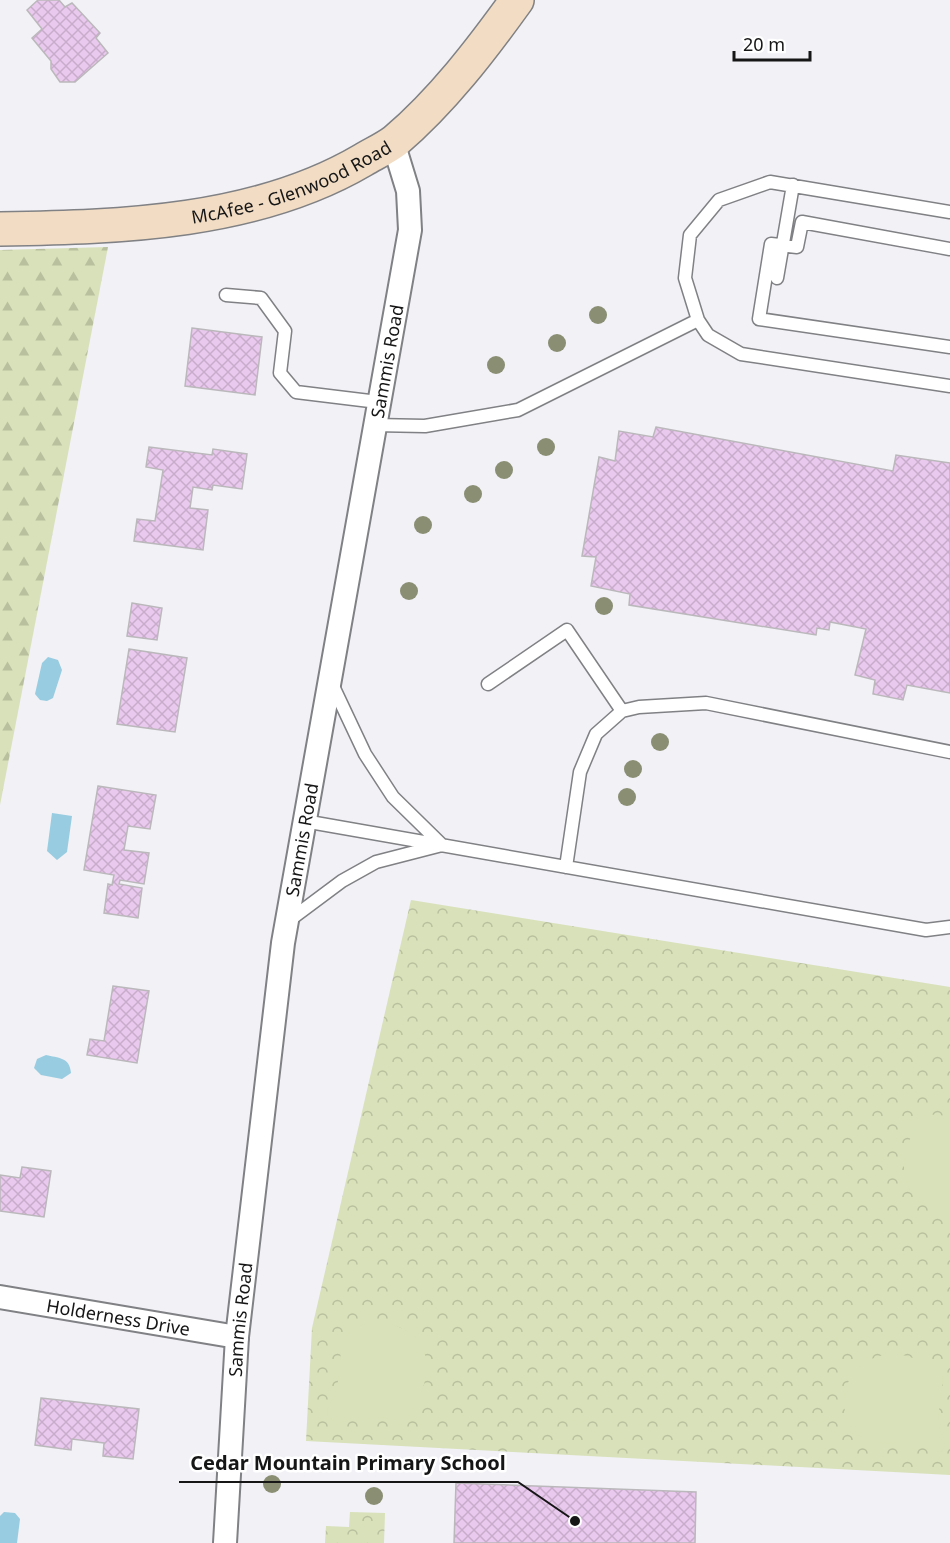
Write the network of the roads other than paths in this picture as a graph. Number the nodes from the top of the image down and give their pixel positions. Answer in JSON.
{"nodes":[{"id":1,"x":517,"y":0,"type":"edge"},
{"id":2,"x":393,"y":142,"type":"junction"},
{"id":3,"x":793,"y":184,"type":"junction"},
{"id":4,"x":950,"y":212,"type":"edge"},
{"id":5,"x":0,"y":229,"type":"edge"},
{"id":6,"x":781,"y":243,"type":"junction"},
{"id":7,"x":950,"y":249,"type":"edge"},
{"id":8,"x":777,"y":278,"type":"dead end"},
{"id":9,"x":226,"y":294,"type":"dead end"},
{"id":10,"x":698,"y":320,"type":"junction"},
{"id":11,"x":950,"y":347,"type":"edge"},
{"id":12,"x":950,"y":386,"type":"edge"},
{"id":13,"x":378,"y":402,"type":"junction"},
{"id":14,"x":374,"y":425,"type":"junction"},
{"id":15,"x":329,"y":679,"type":"junction"},
{"id":16,"x":488,"y":684,"type":"dead end"},
{"id":17,"x":622,"y":711,"type":"junction"},
{"id":18,"x":950,"y":752,"type":"edge"},
{"id":19,"x":304,"y":821,"type":"junction"},
{"id":20,"x":442,"y":845,"type":"junction"},
{"id":21,"x":566,"y":867,"type":"junction"},
{"id":22,"x":286,"y":922,"type":"junction"},
{"id":23,"x":950,"y":927,"type":"edge"},
{"id":24,"x":0,"y":1297,"type":"edge"},
{"id":25,"x":237,"y":1337,"type":"junction"},
{"id":26,"x":225,"y":1543,"type":"edge"}],
"edges":[{"from":1,"to":2,"type":"street","name":"McAfee - Glenwood Road"},
{"from":2,"to":5,"type":"street","name":"McAfee - Glenwood Road"},
{"from":2,"to":13,"type":"street","name":"Sammis Road"},
{"from":3,"to":4,"type":"lane"},
{"from":3,"to":6,"type":"lane"},
{"from":3,"to":10,"type":"lane"},
{"from":6,"to":7,"type":"lane"},
{"from":6,"to":8,"type":"lane"},
{"from":6,"to":11,"type":"lane"},
{"from":9,"to":13,"type":"lane"},
{"from":10,"to":12,"type":"lane"},
{"from":10,"to":14,"type":"lane"},
{"from":13,"to":14,"type":"street","name":"Sammis Road"},
{"from":14,"to":15,"type":"street","name":"Sammis Road"},
{"from":15,"to":19,"type":"street","name":"Sammis Road"},
{"from":15,"to":20,"type":"lane"},
{"from":16,"to":17,"type":"lane"},
{"from":17,"to":18,"type":"lane"},
{"from":17,"to":21,"type":"lane"},
{"from":19,"to":20,"type":"lane"},
{"from":19,"to":22,"type":"street","name":"Sammis Road"},
{"from":20,"to":21,"type":"lane"},
{"from":20,"to":22,"type":"lane"},
{"from":21,"to":23,"type":"lane"},
{"from":22,"to":25,"type":"street","name":"Sammis Road"},
{"from":24,"to":25,"type":"street","name":"Holderness Drive"},
{"from":25,"to":26,"type":"street","name":"Sammis Road"}]}
